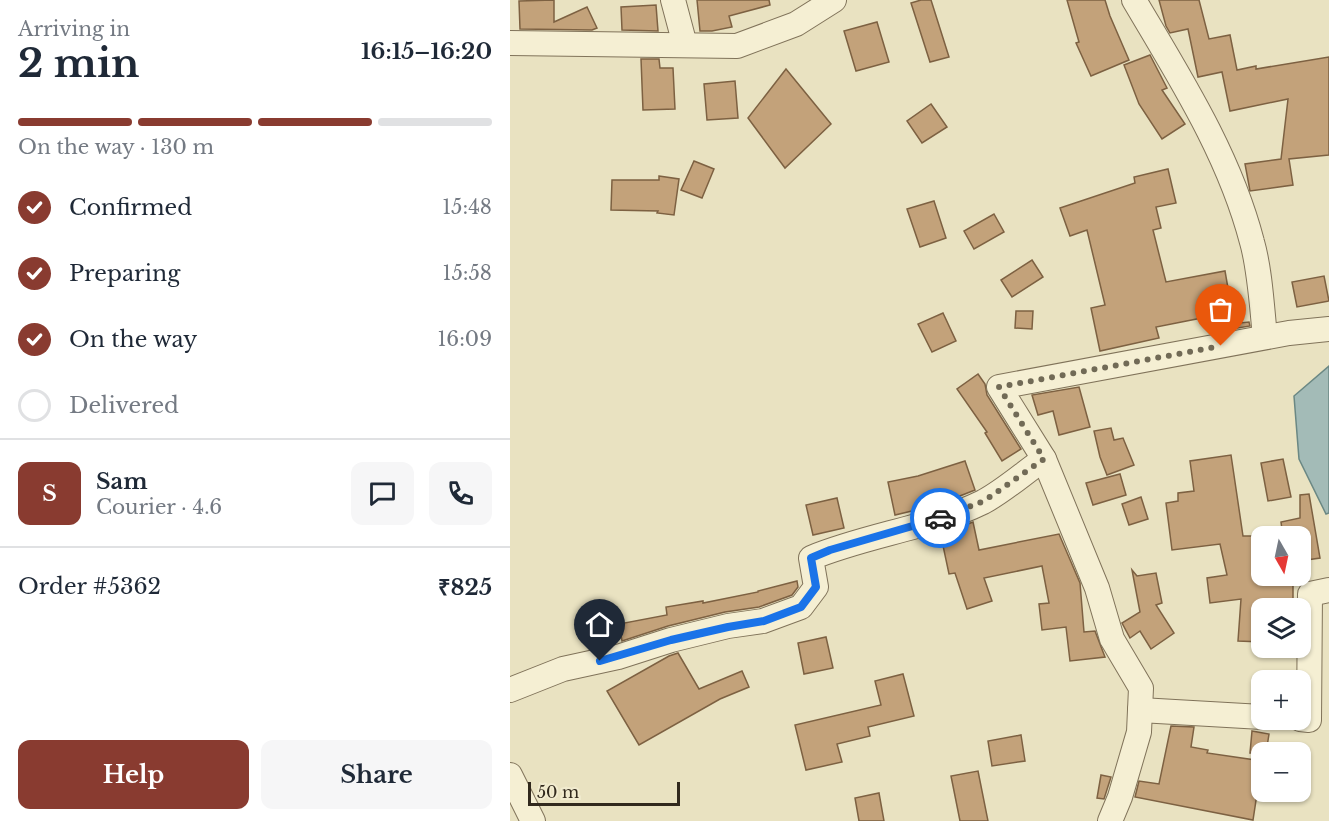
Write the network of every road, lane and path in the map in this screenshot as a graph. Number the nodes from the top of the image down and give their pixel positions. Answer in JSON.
{"nodes":[{"id":1,"x":673,"y":0,"type":"edge"},
{"id":2,"x":834,"y":0,"type":"edge"},
{"id":3,"x":1134,"y":0,"type":"edge"},
{"id":4,"x":510,"y":43,"type":"edge"},
{"id":5,"x":685,"y":45,"type":"junction"},
{"id":6,"x":1329,"y":329,"type":"edge"},
{"id":7,"x":1265,"y":338,"type":"junction"},
{"id":8,"x":1044,"y":459,"type":"junction"},
{"id":9,"x":1329,"y":590,"type":"edge"},
{"id":10,"x":1310,"y":670,"type":"edge"},
{"id":11,"x":510,"y":690,"type":"edge"},
{"id":12,"x":1140,"y":710,"type":"junction"},
{"id":13,"x":1251,"y":716,"type":"edge"},
{"id":14,"x":510,"y":776,"type":"edge"},
{"id":15,"x":533,"y":821,"type":"edge"},
{"id":16,"x":1110,"y":821,"type":"edge"}],
"edges":[{"from":1,"to":5,"type":"street"},
{"from":2,"to":5,"type":"street"},
{"from":3,"to":7,"type":"street"},
{"from":4,"to":5,"type":"street"},
{"from":6,"to":7,"type":"street"},
{"from":7,"to":8,"type":"street"},
{"from":8,"to":11,"type":"street"},
{"from":8,"to":12,"type":"street"},
{"from":9,"to":10,"type":"street"},
{"from":12,"to":13,"type":"street"},
{"from":12,"to":16,"type":"street"},
{"from":14,"to":15,"type":"street"}]}
